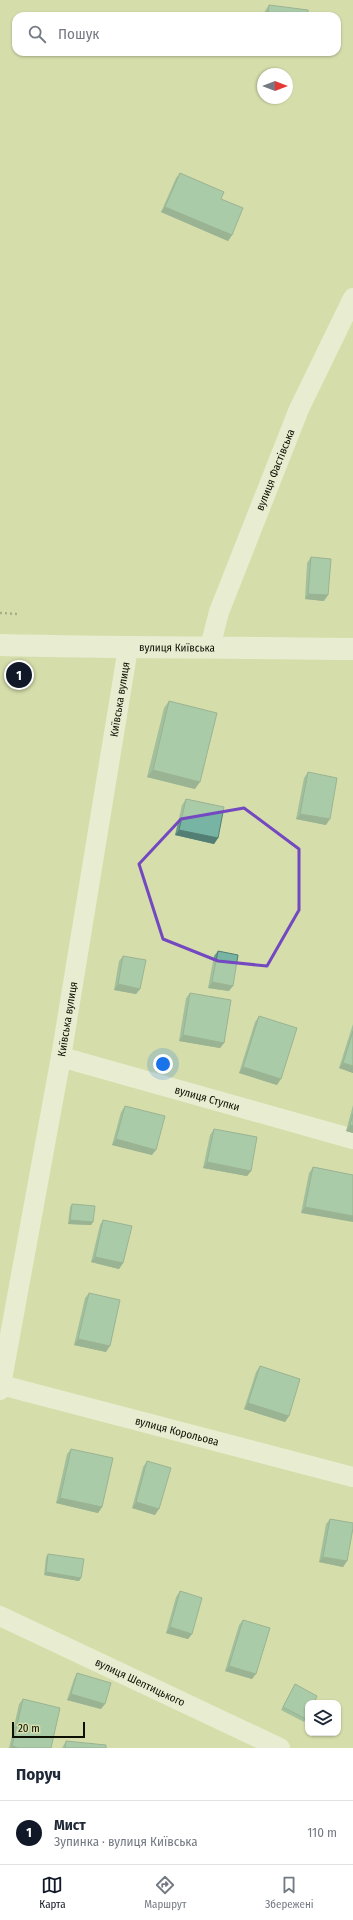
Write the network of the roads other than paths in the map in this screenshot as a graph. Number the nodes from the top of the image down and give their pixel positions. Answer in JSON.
{"nodes":[{"id":1,"x":353,"y":298,"type":"edge"},
{"id":2,"x":0,"y":646,"type":"edge"},
{"id":3,"x":210,"y":647,"type":"junction"},
{"id":4,"x":128,"y":648,"type":"junction"},
{"id":5,"x":353,"y":649,"type":"edge"},
{"id":6,"x":61,"y":1058,"type":"junction"},
{"id":7,"x":353,"y":1139,"type":"edge"},
{"id":8,"x":0,"y":1388,"type":"edge"},
{"id":9,"x":353,"y":1477,"type":"edge"},
{"id":10,"x":0,"y":1616,"type":"edge"},
{"id":11,"x":280,"y":1748,"type":"edge"}],
"edges":[{"from":1,"to":3,"type":"street","name":"вулиця Фастівська"},
{"from":2,"to":4,"type":"street","name":"вулиця Київська"},
{"from":3,"to":4,"type":"street","name":"вулиця Київська"},
{"from":3,"to":5,"type":"street","name":"вулиця Київська"},
{"from":4,"to":6,"type":"street","name":"Київська вулиця"},
{"from":6,"to":7,"type":"street","name":"вулиця Ступки"},
{"from":6,"to":8,"type":"street","name":"Київська вулиця"},
{"from":8,"to":9,"type":"street","name":"вулиця Корольова"},
{"from":10,"to":11,"type":"street","name":"вулиця Шептицького"}]}
